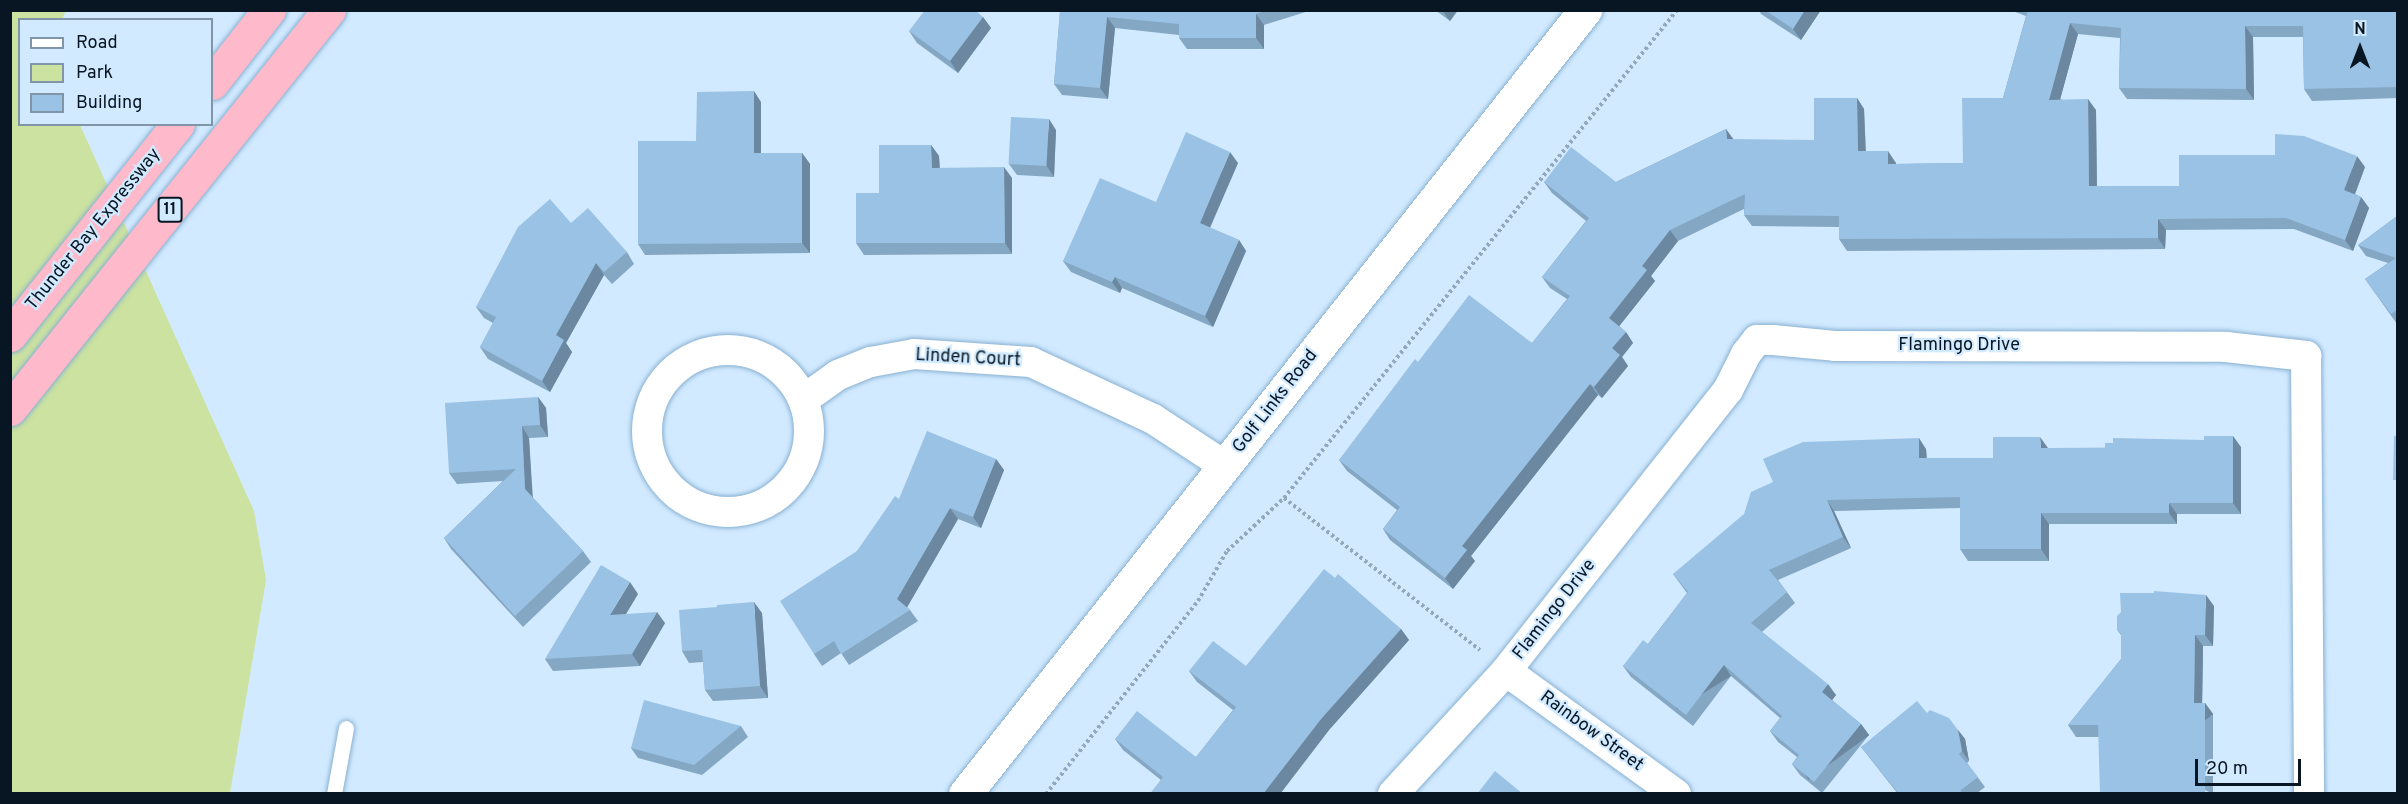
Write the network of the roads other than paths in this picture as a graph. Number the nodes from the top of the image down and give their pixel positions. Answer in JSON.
{"nodes":[{"id":1,"x":269,"y":10,"type":"edge"},
{"id":2,"x":329,"y":10,"type":"edge"},
{"id":3,"x":1585,"y":10,"type":"edge"},
{"id":4,"x":213,"y":82,"type":"edge"},
{"id":5,"x":176,"y":126,"type":"edge"},
{"id":6,"x":10,"y":335,"type":"edge"},
{"id":7,"x":803,"y":400,"type":"junction"},
{"id":8,"x":10,"y":409,"type":"edge"},
{"id":9,"x":1226,"y":466,"type":"junction"},
{"id":10,"x":1506,"y":671,"type":"junction"},
{"id":11,"x":346,"y":728,"type":"dead end"},
{"id":12,"x":334,"y":794,"type":"edge"},
{"id":13,"x":965,"y":794,"type":"edge"},
{"id":14,"x":1393,"y":794,"type":"edge"},
{"id":15,"x":1676,"y":794,"type":"edge"},
{"id":16,"x":2309,"y":794,"type":"edge"}],
"edges":[{"from":1,"to":4,"type":"highway"},
{"from":2,"to":8,"type":"highway","number":"11"},
{"from":3,"to":9,"type":"main road","name":"Golf Links Road"},
{"from":5,"to":6,"type":"highway","name":"Thunder Bay Expressway"},
{"from":7,"to":7,"type":"street"},
{"from":7,"to":9,"type":"street","name":"Linden Court"},
{"from":9,"to":13,"type":"main road","name":"Golf Links Road"},
{"from":10,"to":14,"type":"street","name":"Flamingo Drive"},
{"from":10,"to":15,"type":"street","name":"Rainbow Street"},
{"from":10,"to":16,"type":"street","name":"Flamingo Drive"},
{"from":11,"to":12,"type":"lane"}]}
